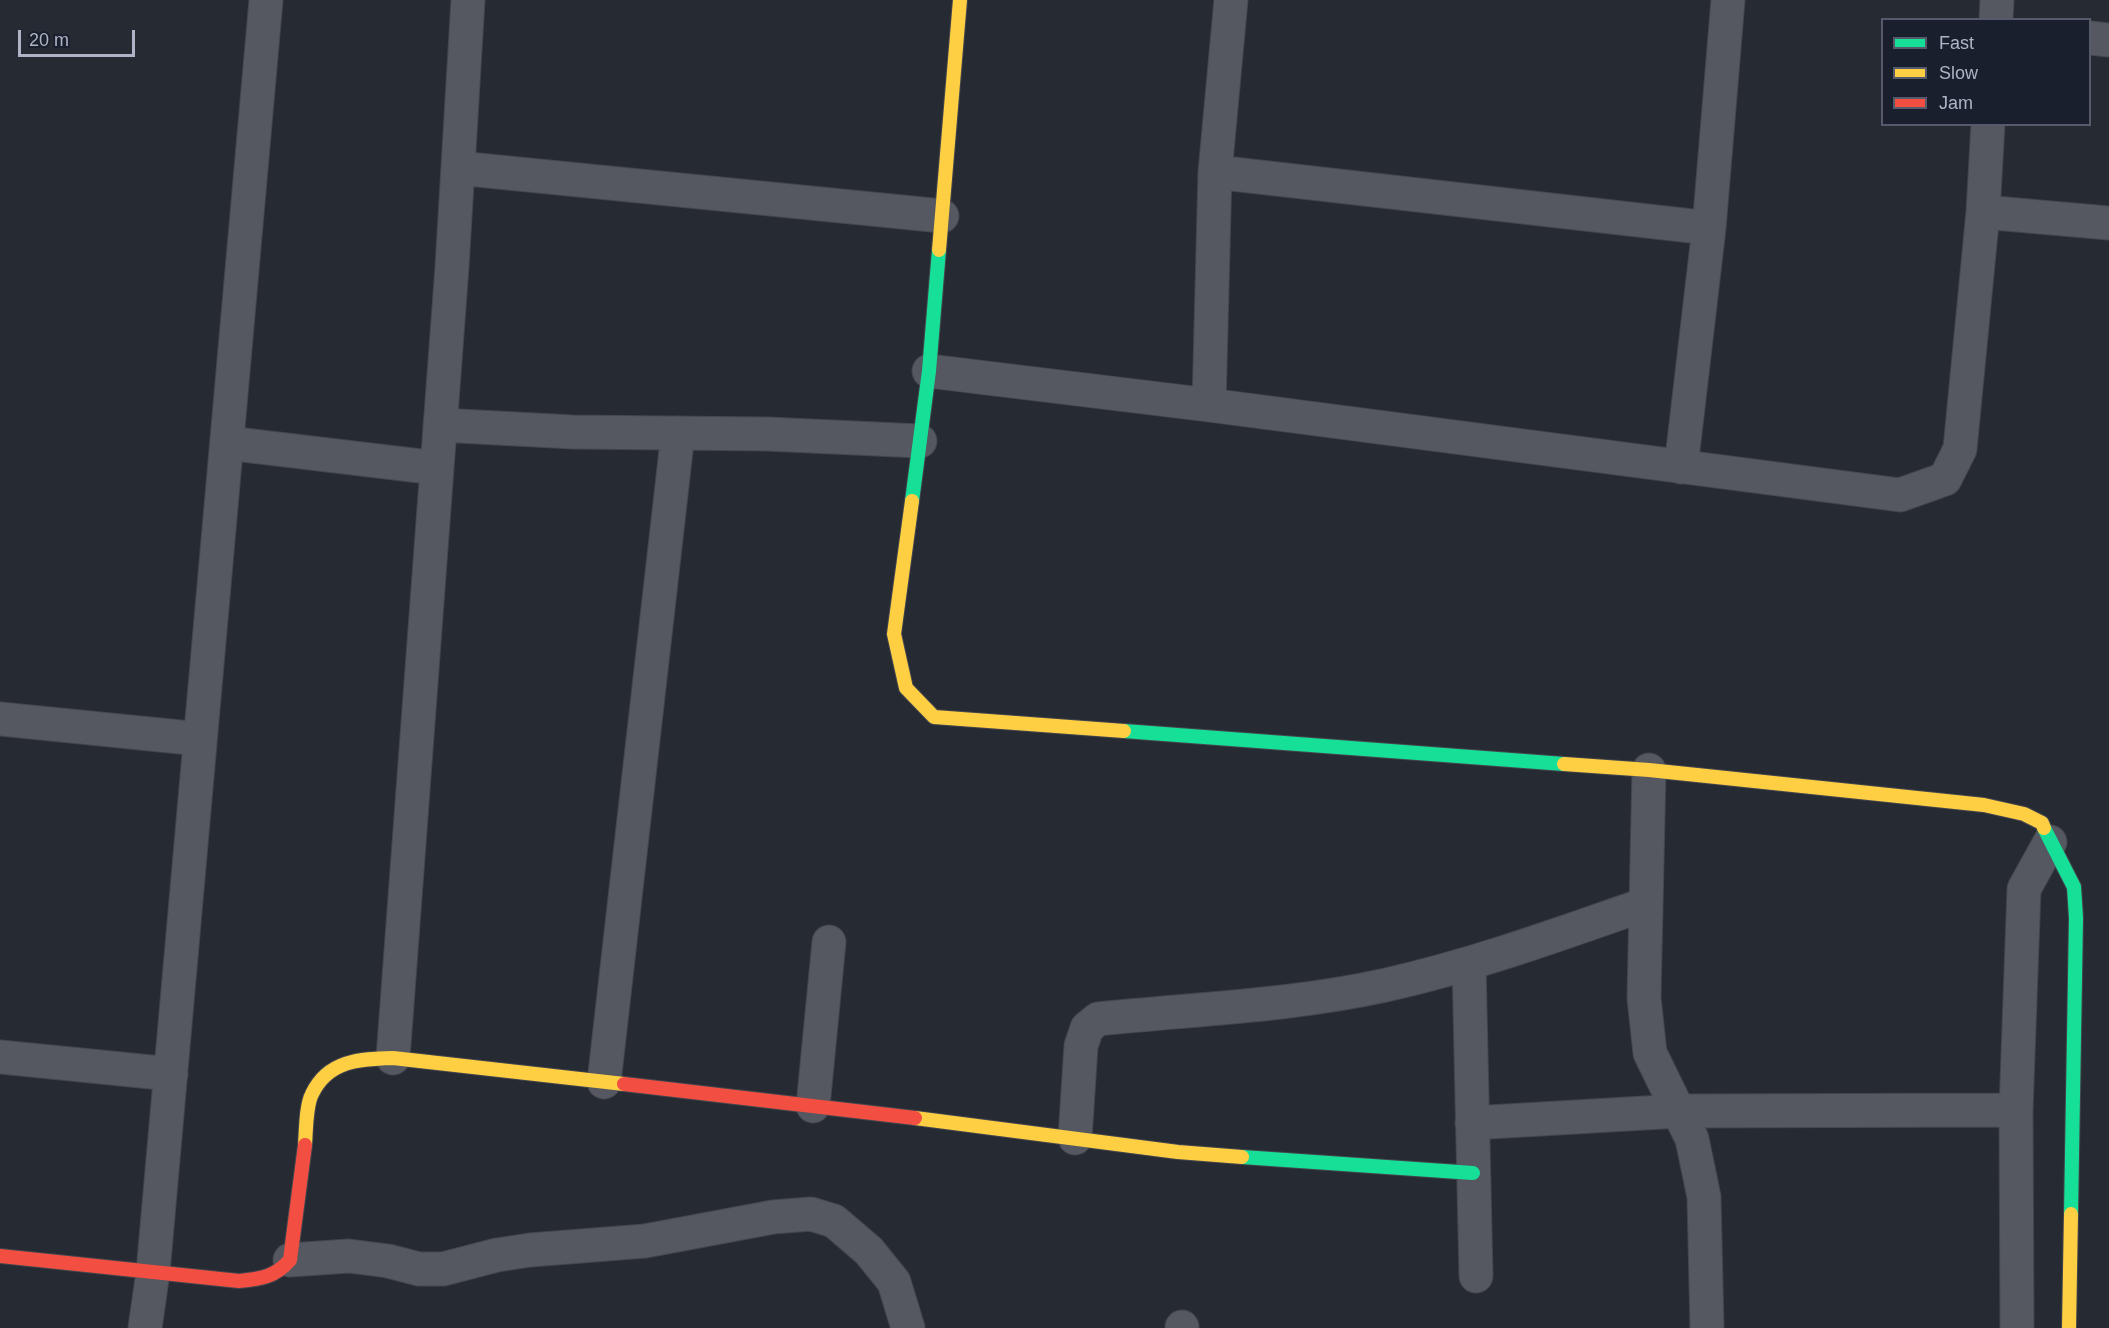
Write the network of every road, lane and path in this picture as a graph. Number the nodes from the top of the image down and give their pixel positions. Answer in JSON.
{"nodes":[{"id":1,"x":266,"y":0,"type":"edge"},
{"id":2,"x":468,"y":0,"type":"edge"},
{"id":3,"x":960,"y":0,"type":"edge"},
{"id":4,"x":1231,"y":0,"type":"edge"},
{"id":5,"x":1728,"y":0,"type":"edge"},
{"id":6,"x":1997,"y":0,"type":"edge"},
{"id":7,"x":1995,"y":18,"type":"edge"},
{"id":8,"x":2091,"y":38,"type":"edge"},
{"id":9,"x":2109,"y":40,"type":"edge"},
{"id":10,"x":1988,"y":126,"type":"edge"},
{"id":11,"x":458,"y":168,"type":"junction"},
{"id":12,"x":1215,"y":172,"type":"junction"},
{"id":13,"x":1983,"y":212,"type":"junction"},
{"id":14,"x":942,"y":216,"type":"junction"},
{"id":15,"x":2109,"y":223,"type":"edge"},
{"id":16,"x":1708,"y":228,"type":"junction"},
{"id":17,"x":929,"y":371,"type":"junction"},
{"id":18,"x":1209,"y":405,"type":"junction"},
{"id":19,"x":440,"y":425,"type":"junction"},
{"id":20,"x":678,"y":433,"type":"junction"},
{"id":21,"x":920,"y":441,"type":"junction"},
{"id":22,"x":226,"y":443,"type":"junction"},
{"id":23,"x":1681,"y":466,"type":"junction"},
{"id":24,"x":437,"y":468,"type":"junction"},
{"id":25,"x":0,"y":719,"type":"edge"},
{"id":26,"x":200,"y":740,"type":"junction"},
{"id":27,"x":1649,"y":770,"type":"junction"},
{"id":28,"x":2050,"y":842,"type":"junction"},
{"id":29,"x":1646,"y":904,"type":"junction"},
{"id":30,"x":829,"y":942,"type":"dead end"},
{"id":31,"x":1469,"y":964,"type":"junction"},
{"id":32,"x":0,"y":1057,"type":"edge"},
{"id":33,"x":393,"y":1058,"type":"junction"},
{"id":34,"x":171,"y":1074,"type":"junction"},
{"id":35,"x":604,"y":1082,"type":"junction"},
{"id":36,"x":813,"y":1106,"type":"junction"},
{"id":37,"x":2016,"y":1110,"type":"junction"},
{"id":38,"x":1678,"y":1111,"type":"junction"},
{"id":39,"x":1472,"y":1123,"type":"junction"},
{"id":40,"x":1075,"y":1138,"type":"junction"},
{"id":41,"x":1473,"y":1173,"type":"junction"},
{"id":42,"x":0,"y":1256,"type":"edge"},
{"id":43,"x":290,"y":1260,"type":"junction"},
{"id":44,"x":153,"y":1272,"type":"junction"},
{"id":45,"x":1476,"y":1276,"type":"dead end"},
{"id":46,"x":145,"y":1328,"type":"edge"},
{"id":47,"x":908,"y":1328,"type":"edge"},
{"id":48,"x":1707,"y":1328,"type":"edge"},
{"id":49,"x":2017,"y":1328,"type":"edge"},
{"id":50,"x":2069,"y":1328,"type":"edge"}],
"edges":[{"from":1,"to":22,"type":"street"},
{"from":2,"to":11,"type":"street"},
{"from":3,"to":14,"type":"street"},
{"from":4,"to":12,"type":"street"},
{"from":5,"to":16,"type":"street"},
{"from":6,"to":7,"type":"street"},
{"from":8,"to":9,"type":"street"},
{"from":10,"to":13,"type":"street"},
{"from":11,"to":14,"type":"street"},
{"from":11,"to":19,"type":"street"},
{"from":12,"to":16,"type":"street"},
{"from":12,"to":18,"type":"street"},
{"from":13,"to":15,"type":"street"},
{"from":13,"to":23,"type":"street"},
{"from":14,"to":17,"type":"street"},
{"from":16,"to":23,"type":"street"},
{"from":17,"to":18,"type":"street"},
{"from":17,"to":21,"type":"street"},
{"from":18,"to":23,"type":"street"},
{"from":19,"to":20,"type":"street"},
{"from":19,"to":24,"type":"street"},
{"from":20,"to":21,"type":"street"},
{"from":20,"to":35,"type":"street"},
{"from":21,"to":27,"type":"street"},
{"from":22,"to":24,"type":"street"},
{"from":22,"to":26,"type":"street"},
{"from":24,"to":33,"type":"street"},
{"from":25,"to":26,"type":"street"},
{"from":26,"to":34,"type":"street"},
{"from":27,"to":28,"type":"street"},
{"from":27,"to":29,"type":"street"},
{"from":28,"to":37,"type":"street"},
{"from":28,"to":50,"type":"street"},
{"from":29,"to":31,"type":"street"},
{"from":29,"to":38,"type":"street"},
{"from":30,"to":36,"type":"street"},
{"from":31,"to":39,"type":"street"},
{"from":31,"to":40,"type":"street"},
{"from":32,"to":34,"type":"street"},
{"from":33,"to":35,"type":"street"},
{"from":33,"to":43,"type":"street"},
{"from":34,"to":44,"type":"street"},
{"from":35,"to":36,"type":"street"},
{"from":36,"to":40,"type":"street"},
{"from":37,"to":38,"type":"street"},
{"from":37,"to":49,"type":"street"},
{"from":38,"to":39,"type":"street"},
{"from":38,"to":48,"type":"street"},
{"from":39,"to":41,"type":"street"},
{"from":40,"to":41,"type":"street"},
{"from":41,"to":45,"type":"street"},
{"from":42,"to":44,"type":"street"},
{"from":43,"to":44,"type":"street"},
{"from":43,"to":47,"type":"street"},
{"from":44,"to":46,"type":"street"}]}
